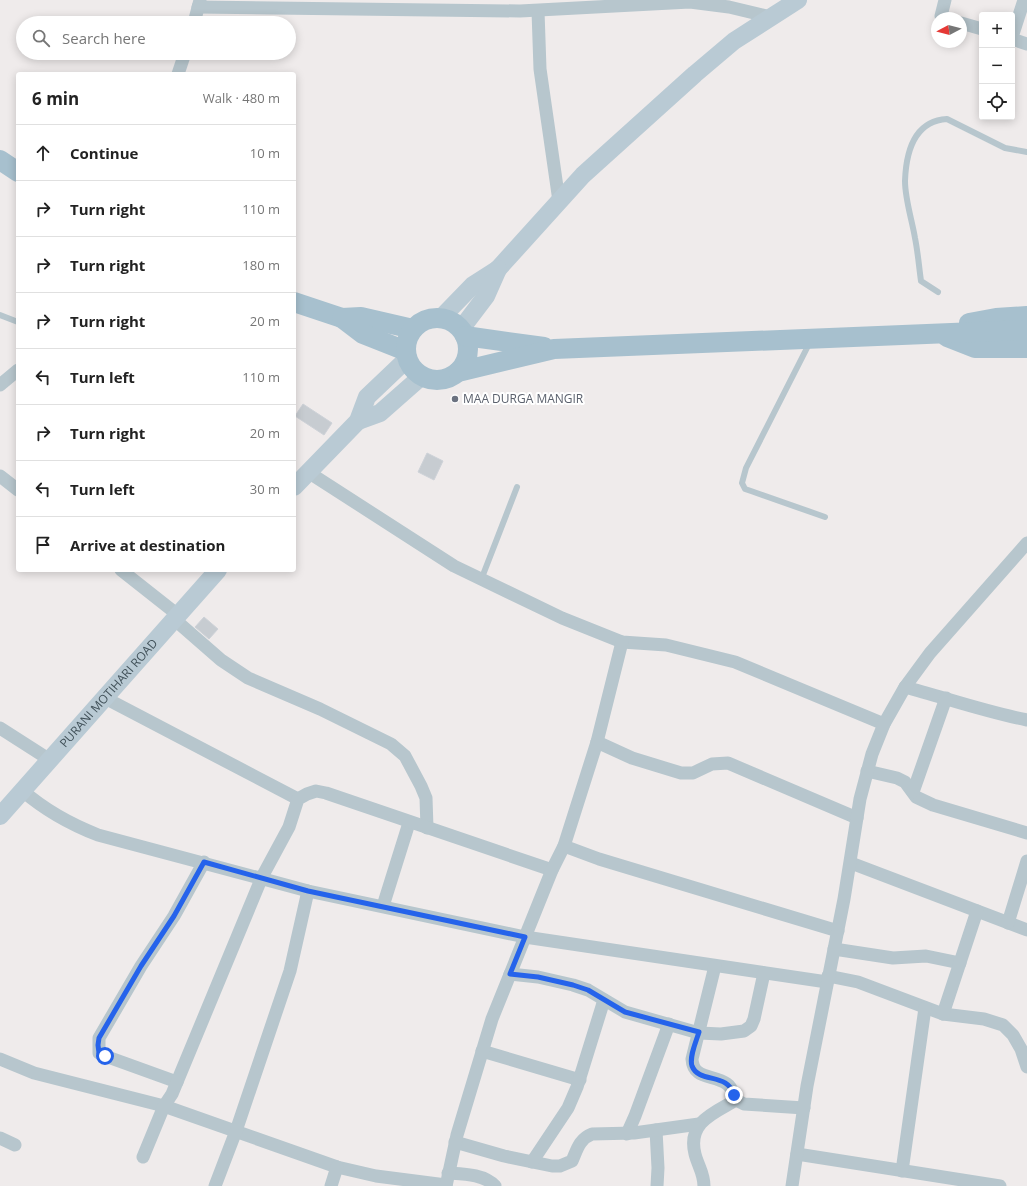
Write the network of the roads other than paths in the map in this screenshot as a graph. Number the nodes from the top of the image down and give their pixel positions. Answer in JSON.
{"nodes":[{"id":1,"x":798,"y":0,"type":"edge"},
{"id":2,"x":945,"y":0,"type":"edge"},
{"id":3,"x":1024,"y":0,"type":"edge"},
{"id":4,"x":199,"y":4,"type":"edge"},
{"id":5,"x":576,"y":5,"type":"edge"},
{"id":6,"x":538,"y":11,"type":"junction"},
{"id":7,"x":942,"y":12,"type":"edge"},
{"id":8,"x":196,"y":16,"type":"edge"},
{"id":9,"x":771,"y":17,"type":"junction"},
{"id":10,"x":967,"y":25,"type":"edge"},
{"id":11,"x":979,"y":28,"type":"edge"},
{"id":12,"x":1015,"y":28,"type":"edge"},
{"id":13,"x":1015,"y":39,"type":"edge"},
{"id":14,"x":1027,"y":44,"type":"edge"},
{"id":15,"x":182,"y":60,"type":"edge"},
{"id":16,"x":179,"y":72,"type":"edge"},
{"id":17,"x":1027,"y":152,"type":"edge"},
{"id":18,"x":0,"y":160,"type":"edge"},
{"id":19,"x":16,"y":171,"type":"edge"},
{"id":20,"x":559,"y":201,"type":"junction"},
{"id":21,"x":498,"y":269,"type":"junction"},
{"id":22,"x":938,"y":292,"type":"dead end"},
{"id":23,"x":296,"y":303,"type":"edge"},
{"id":24,"x":0,"y":315,"type":"edge"},
{"id":25,"x":1027,"y":316,"type":"edge"},
{"id":26,"x":342,"y":318,"type":"junction"},
{"id":27,"x":441,"y":318,"type":"junction"},
{"id":28,"x":16,"y":321,"type":"edge"},
{"id":29,"x":414,"y":329,"type":"junction"},
{"id":30,"x":1027,"y":330,"type":"edge"},
{"id":31,"x":463,"y":332,"type":"junction"},
{"id":32,"x":942,"y":335,"type":"junction"},
{"id":33,"x":811,"y":339,"type":"junction"},
{"id":34,"x":1027,"y":348,"type":"edge"},
{"id":35,"x":554,"y":349,"type":"junction"},
{"id":36,"x":407,"y":355,"type":"junction"},
{"id":37,"x":16,"y":372,"type":"edge"},
{"id":38,"x":458,"y":372,"type":"junction"},
{"id":39,"x":422,"y":376,"type":"junction"},
{"id":40,"x":0,"y":386,"type":"edge"},
{"id":41,"x":358,"y":420,"type":"junction"},
{"id":42,"x":308,"y":472,"type":"junction"},
{"id":43,"x":0,"y":476,"type":"edge"},
{"id":44,"x":296,"y":485,"type":"edge"},
{"id":45,"x":517,"y":487,"type":"dead end"},
{"id":46,"x":16,"y":488,"type":"edge"},
{"id":47,"x":825,"y":517,"type":"dead end"},
{"id":48,"x":1027,"y":543,"type":"edge"},
{"id":49,"x":123,"y":572,"type":"edge"},
{"id":50,"x":216,"y":572,"type":"edge"},
{"id":51,"x":481,"y":580,"type":"junction"},
{"id":52,"x":176,"y":617,"type":"junction"},
{"id":53,"x":622,"y":642,"type":"junction"},
{"id":54,"x":905,"y":687,"type":"junction"},
{"id":55,"x":105,"y":698,"type":"junction"},
{"id":56,"x":946,"y":698,"type":"junction"},
{"id":57,"x":1027,"y":720,"type":"edge"},
{"id":58,"x":884,"y":724,"type":"junction"},
{"id":59,"x":0,"y":728,"type":"edge"},
{"id":60,"x":597,"y":742,"type":"junction"},
{"id":61,"x":50,"y":760,"type":"junction"},
{"id":62,"x":867,"y":771,"type":"junction"},
{"id":63,"x":23,"y":791,"type":"junction"},
{"id":64,"x":912,"y":792,"type":"junction"},
{"id":65,"x":298,"y":800,"type":"junction"},
{"id":66,"x":0,"y":816,"type":"edge"},
{"id":67,"x":857,"y":818,"type":"junction"},
{"id":68,"x":409,"y":822,"type":"junction"},
{"id":69,"x":427,"y":828,"type":"junction"},
{"id":70,"x":1027,"y":833,"type":"edge"},
{"id":71,"x":564,"y":846,"type":"junction"},
{"id":72,"x":1027,"y":861,"type":"edge"},
{"id":73,"x":204,"y":862,"type":"junction"},
{"id":74,"x":851,"y":863,"type":"junction"},
{"id":75,"x":552,"y":870,"type":"junction"},
{"id":76,"x":262,"y":877,"type":"junction"},
{"id":77,"x":308,"y":891,"type":"junction"},
{"id":78,"x":383,"y":906,"type":"junction"},
{"id":79,"x":977,"y":911,"type":"junction"},
{"id":80,"x":1008,"y":923,"type":"junction"},
{"id":81,"x":1027,"y":930,"type":"edge"},
{"id":82,"x":838,"y":931,"type":"junction"},
{"id":83,"x":525,"y":937,"type":"junction"},
{"id":84,"x":834,"y":948,"type":"junction"},
{"id":85,"x":960,"y":963,"type":"junction"},
{"id":86,"x":715,"y":966,"type":"junction"},
{"id":87,"x":764,"y":973,"type":"junction"},
{"id":88,"x":510,"y":974,"type":"junction"},
{"id":89,"x":828,"y":979,"type":"junction"},
{"id":90,"x":604,"y":1000,"type":"junction"},
{"id":91,"x":924,"y":1008,"type":"junction"},
{"id":92,"x":943,"y":1014,"type":"junction"},
{"id":93,"x":669,"y":1024,"type":"junction"},
{"id":94,"x":699,"y":1032,"type":"junction"},
{"id":95,"x":482,"y":1051,"type":"junction"},
{"id":96,"x":0,"y":1059,"type":"edge"},
{"id":97,"x":1027,"y":1068,"type":"edge"},
{"id":98,"x":580,"y":1080,"type":"junction"},
{"id":99,"x":177,"y":1082,"type":"junction"},
{"id":100,"x":736,"y":1100,"type":"junction"},
{"id":101,"x":164,"y":1106,"type":"junction"},
{"id":102,"x":804,"y":1108,"type":"junction"},
{"id":103,"x":699,"y":1124,"type":"junction"},
{"id":104,"x":236,"y":1130,"type":"junction"},
{"id":105,"x":656,"y":1130,"type":"junction"},
{"id":106,"x":627,"y":1134,"type":"junction"},
{"id":107,"x":0,"y":1138,"type":"edge"},
{"id":108,"x":455,"y":1142,"type":"junction"},
{"id":109,"x":15,"y":1145,"type":"dead end"},
{"id":110,"x":797,"y":1154,"type":"junction"},
{"id":111,"x":143,"y":1157,"type":"dead end"},
{"id":112,"x":532,"y":1162,"type":"junction"},
{"id":113,"x":337,"y":1166,"type":"junction"},
{"id":114,"x":902,"y":1171,"type":"junction"},
{"id":115,"x":447,"y":1181,"type":"edge"},
{"id":116,"x":933,"y":1181,"type":"edge"},
{"id":117,"x":214,"y":1186,"type":"edge"},
{"id":118,"x":331,"y":1186,"type":"edge"},
{"id":119,"x":495,"y":1186,"type":"edge"},
{"id":120,"x":657,"y":1186,"type":"edge"},
{"id":121,"x":704,"y":1186,"type":"edge"},
{"id":122,"x":792,"y":1186,"type":"edge"},
{"id":123,"x":1000,"y":1186,"type":"edge"}],
"edges":[{"from":1,"to":9,"type":"main road"},
{"from":2,"to":7,"type":"street"},
{"from":3,"to":12,"type":"street"},
{"from":4,"to":6,"type":"street"},
{"from":4,"to":8,"type":"street"},
{"from":5,"to":6,"type":"street"},
{"from":5,"to":9,"type":"street"},
{"from":6,"to":20,"type":"street"},
{"from":9,"to":20,"type":"main road"},
{"from":10,"to":11,"type":"street"},
{"from":13,"to":14,"type":"street"},
{"from":15,"to":16,"type":"street"},
{"from":17,"to":22,"type":"lane"},
{"from":18,"to":19,"type":"main road"},
{"from":20,"to":21,"type":"main road"},
{"from":21,"to":27,"type":"main road"},
{"from":21,"to":31,"type":"main road"},
{"from":23,"to":26,"type":"main road"},
{"from":24,"to":28,"type":"lane"},
{"from":25,"to":32,"type":"main road"},
{"from":26,"to":29,"type":"main road"},
{"from":26,"to":36,"type":"main road"},
{"from":27,"to":29,"type":"main road"},
{"from":27,"to":31,"type":"main road"},
{"from":29,"to":36,"type":"main road"},
{"from":30,"to":32,"type":"main road"},
{"from":31,"to":35,"type":"main road"},
{"from":31,"to":38,"type":"main road"},
{"from":32,"to":33,"type":"main road"},
{"from":32,"to":34,"type":"main road"},
{"from":33,"to":35,"type":"main road"},
{"from":33,"to":47,"type":"lane"},
{"from":35,"to":38,"type":"main road"},
{"from":36,"to":39,"type":"main road"},
{"from":36,"to":41,"type":"main road"},
{"from":37,"to":40,"type":"street"},
{"from":38,"to":39,"type":"main road"},
{"from":39,"to":41,"type":"main road"},
{"from":41,"to":42,"type":"main road"},
{"from":42,"to":44,"type":"main road"},
{"from":42,"to":51,"type":"street"},
{"from":43,"to":46,"type":"street"},
{"from":45,"to":51,"type":"lane"},
{"from":48,"to":54,"type":"street"},
{"from":49,"to":52,"type":"street"},
{"from":50,"to":52,"type":"main road","name":"PURANI MOTIHARI ROAD"},
{"from":51,"to":53,"type":"street"},
{"from":52,"to":55,"type":"main road","name":"PURANI MOTIHARI ROAD"},
{"from":52,"to":69,"type":"street"},
{"from":53,"to":58,"type":"street"},
{"from":53,"to":60,"type":"street"},
{"from":54,"to":56,"type":"street"},
{"from":54,"to":58,"type":"street"},
{"from":55,"to":61,"type":"main road","name":"PURANI MOTIHARI ROAD"},
{"from":55,"to":65,"type":"street"},
{"from":56,"to":57,"type":"street"},
{"from":56,"to":64,"type":"street"},
{"from":58,"to":62,"type":"street"},
{"from":59,"to":61,"type":"street"},
{"from":60,"to":67,"type":"street"},
{"from":60,"to":71,"type":"street"},
{"from":61,"to":63,"type":"main road","name":"PURANI MOTIHARI ROAD"},
{"from":62,"to":64,"type":"street"},
{"from":62,"to":67,"type":"street"},
{"from":63,"to":66,"type":"main road","name":"PURANI MOTIHARI ROAD"},
{"from":63,"to":73,"type":"street"},
{"from":64,"to":70,"type":"street"},
{"from":65,"to":68,"type":"street"},
{"from":65,"to":76,"type":"street"},
{"from":67,"to":74,"type":"street"},
{"from":68,"to":69,"type":"street"},
{"from":68,"to":78,"type":"street"},
{"from":69,"to":75,"type":"street"},
{"from":71,"to":75,"type":"street"},
{"from":71,"to":82,"type":"street"},
{"from":72,"to":80,"type":"street"},
{"from":73,"to":76,"type":"street"},
{"from":73,"to":99,"type":"street"},
{"from":74,"to":79,"type":"street"},
{"from":74,"to":82,"type":"street"},
{"from":75,"to":83,"type":"street"},
{"from":76,"to":77,"type":"street"},
{"from":76,"to":99,"type":"street"},
{"from":77,"to":78,"type":"street"},
{"from":77,"to":104,"type":"street"},
{"from":78,"to":83,"type":"street"},
{"from":79,"to":80,"type":"street"},
{"from":79,"to":85,"type":"street"},
{"from":80,"to":81,"type":"street"},
{"from":82,"to":84,"type":"street"},
{"from":83,"to":86,"type":"street"},
{"from":83,"to":88,"type":"street"},
{"from":84,"to":85,"type":"street"},
{"from":84,"to":89,"type":"street"},
{"from":85,"to":92,"type":"street"},
{"from":86,"to":87,"type":"street"},
{"from":86,"to":94,"type":"street"},
{"from":87,"to":89,"type":"street"},
{"from":87,"to":94,"type":"street"},
{"from":88,"to":90,"type":"street"},
{"from":88,"to":95,"type":"street"},
{"from":89,"to":91,"type":"street"},
{"from":89,"to":102,"type":"street"},
{"from":90,"to":93,"type":"street"},
{"from":90,"to":98,"type":"street"},
{"from":91,"to":92,"type":"street"},
{"from":91,"to":114,"type":"street"},
{"from":92,"to":97,"type":"street"},
{"from":93,"to":94,"type":"street"},
{"from":93,"to":106,"type":"street"},
{"from":94,"to":100,"type":"street"},
{"from":95,"to":98,"type":"street"},
{"from":95,"to":108,"type":"street"},
{"from":96,"to":101,"type":"street"},
{"from":98,"to":112,"type":"street"},
{"from":99,"to":101,"type":"street"},
{"from":100,"to":102,"type":"street"},
{"from":100,"to":103,"type":"street"},
{"from":101,"to":104,"type":"street"},
{"from":101,"to":111,"type":"street"},
{"from":102,"to":110,"type":"street"},
{"from":103,"to":105,"type":"street"},
{"from":103,"to":121,"type":"street"},
{"from":104,"to":113,"type":"street"},
{"from":104,"to":117,"type":"street"},
{"from":105,"to":106,"type":"street"},
{"from":105,"to":120,"type":"street"},
{"from":106,"to":112,"type":"street"},
{"from":107,"to":109,"type":"street"},
{"from":108,"to":112,"type":"street"},
{"from":108,"to":115,"type":"street"},
{"from":110,"to":114,"type":"street"},
{"from":110,"to":122,"type":"street"},
{"from":113,"to":115,"type":"street"},
{"from":113,"to":118,"type":"street"},
{"from":114,"to":116,"type":"street"},
{"from":115,"to":119,"type":"street"},
{"from":116,"to":123,"type":"street"}]}
